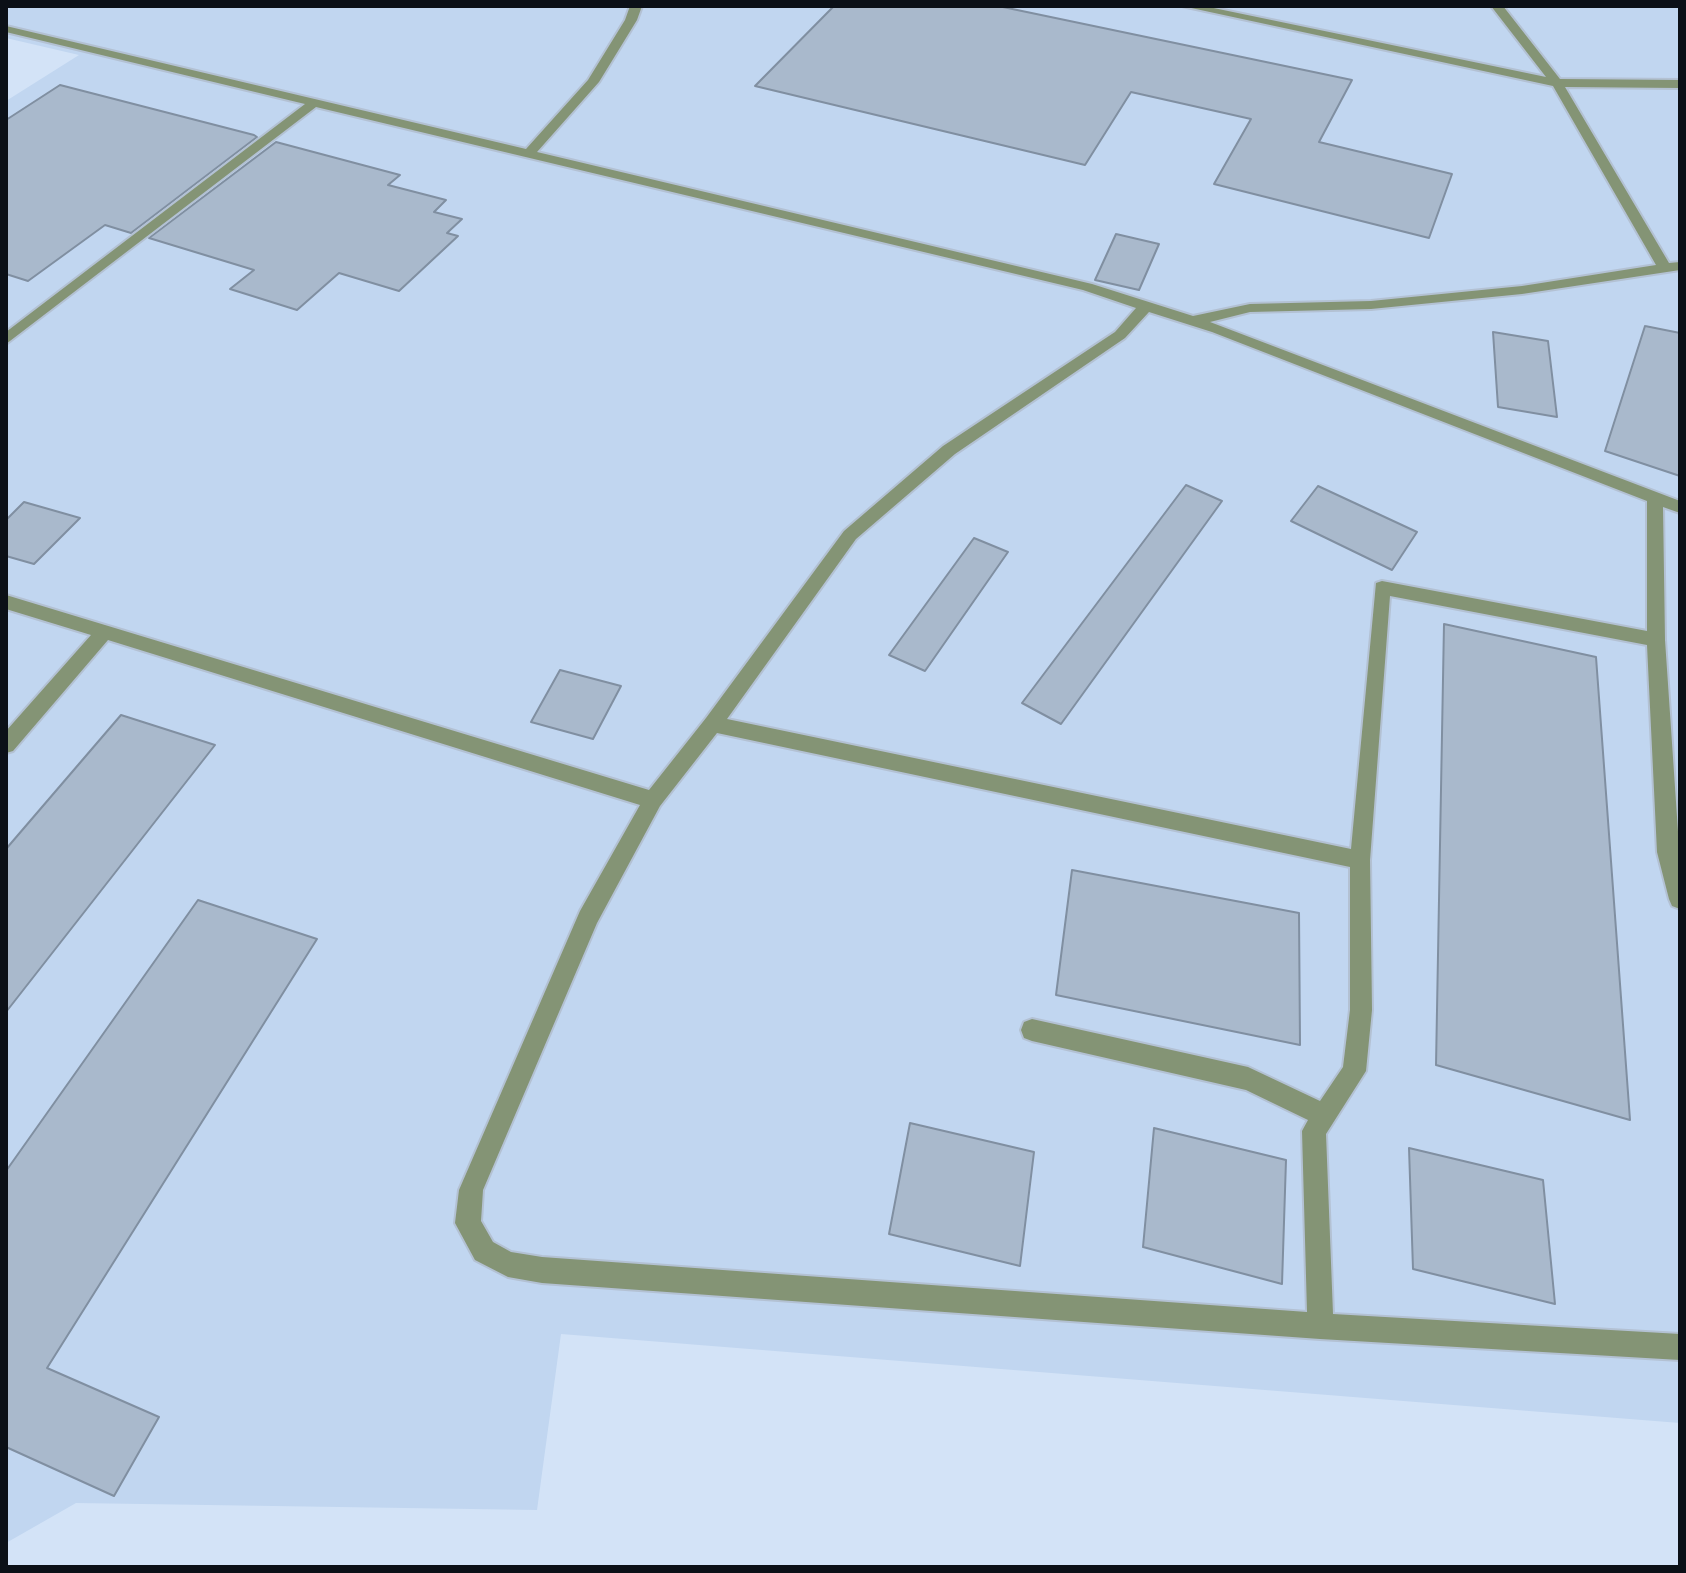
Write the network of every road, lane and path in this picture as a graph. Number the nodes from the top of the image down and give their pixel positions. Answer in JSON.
{"nodes":[{"id":1,"x":622,"y":6,"type":"edge"},
{"id":2,"x":1188,"y":6,"type":"edge"},
{"id":3,"x":1497,"y":6,"type":"edge"},
{"id":4,"x":635,"y":10,"type":"edge"},
{"id":5,"x":6,"y":29,"type":"edge"},
{"id":6,"x":1557,"y":83,"type":"junction"},
{"id":7,"x":1680,"y":84,"type":"edge"},
{"id":8,"x":316,"y":101,"type":"junction"},
{"id":9,"x":529,"y":153,"type":"junction"},
{"id":10,"x":1680,"y":266,"type":"edge"},
{"id":11,"x":1664,"y":267,"type":"junction"},
{"id":12,"x":1147,"y":305,"type":"junction"},
{"id":13,"x":1193,"y":321,"type":"junction"},
{"id":14,"x":6,"y":339,"type":"edge"},
{"id":15,"x":1655,"y":499,"type":"junction"},
{"id":16,"x":1680,"y":507,"type":"edge"},
{"id":17,"x":6,"y":602,"type":"edge"},
{"id":18,"x":104,"y":633,"type":"junction"},
{"id":19,"x":1656,"y":640,"type":"junction"},
{"id":20,"x":713,"y":724,"type":"junction"},
{"id":21,"x":6,"y":745,"type":"edge"},
{"id":22,"x":653,"y":800,"type":"junction"},
{"id":23,"x":1360,"y":860,"type":"junction"},
{"id":24,"x":1680,"y":899,"type":"edge"},
{"id":25,"x":1032,"y":1030,"type":"dead end"},
{"id":26,"x":1324,"y":1115,"type":"junction"},
{"id":27,"x":1320,"y":1326,"type":"junction"},
{"id":28,"x":1680,"y":1347,"type":"edge"}],
"edges":[{"from":1,"to":4,"type":"lane"},
{"from":2,"to":6,"type":"lane"},
{"from":3,"to":6,"type":"lane"},
{"from":4,"to":9,"type":"lane"},
{"from":5,"to":8,"type":"lane"},
{"from":6,"to":7,"type":"lane"},
{"from":6,"to":11,"type":"lane"},
{"from":8,"to":9,"type":"lane"},
{"from":8,"to":14,"type":"lane"},
{"from":9,"to":12,"type":"lane"},
{"from":10,"to":11,"type":"lane"},
{"from":11,"to":13,"type":"lane"},
{"from":12,"to":13,"type":"lane"},
{"from":12,"to":20,"type":"lane"},
{"from":13,"to":15,"type":"lane"},
{"from":15,"to":16,"type":"lane"},
{"from":15,"to":19,"type":"lane"},
{"from":17,"to":18,"type":"lane"},
{"from":18,"to":21,"type":"lane"},
{"from":18,"to":22,"type":"lane"},
{"from":19,"to":23,"type":"lane"},
{"from":19,"to":24,"type":"lane"},
{"from":20,"to":22,"type":"lane"},
{"from":20,"to":23,"type":"lane"},
{"from":22,"to":27,"type":"lane"},
{"from":23,"to":26,"type":"lane"},
{"from":25,"to":26,"type":"lane"},
{"from":26,"to":27,"type":"lane"},
{"from":27,"to":28,"type":"lane"}]}
